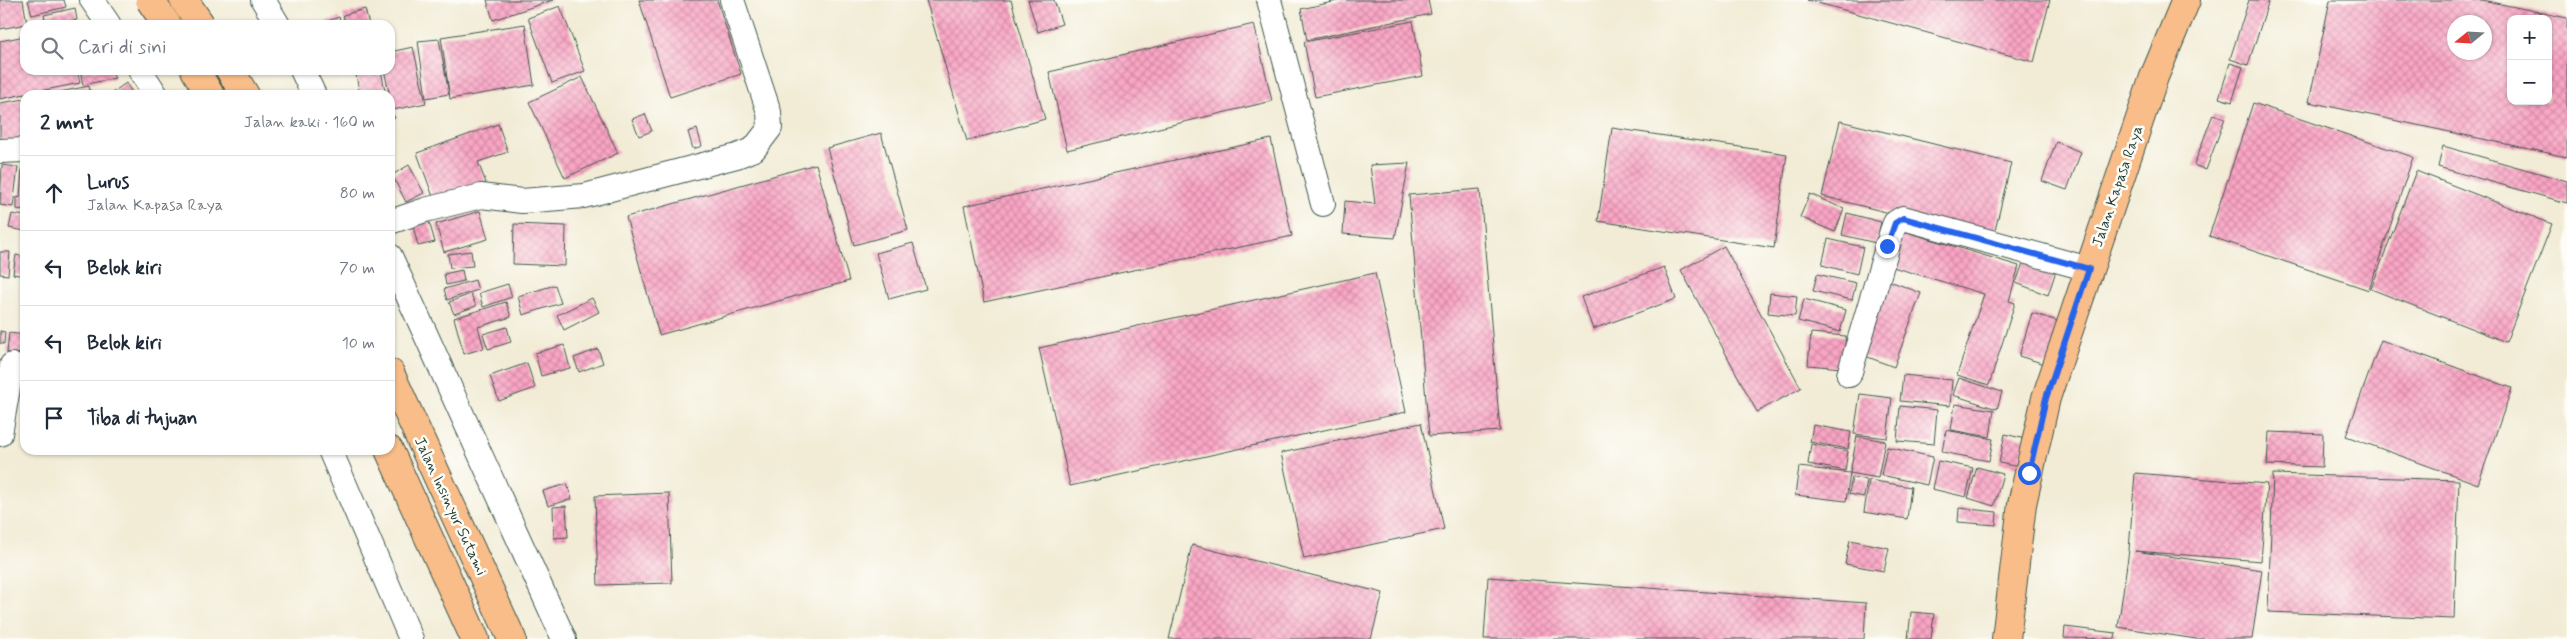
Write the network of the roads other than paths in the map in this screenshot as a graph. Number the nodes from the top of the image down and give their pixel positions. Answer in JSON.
{"nodes":[{"id":1,"x":92,"y":0,"type":"edge"},
{"id":2,"x":150,"y":0,"type":"edge"},
{"id":3,"x":184,"y":0,"type":"edge"},
{"id":4,"x":200,"y":0,"type":"edge"},
{"id":5,"x":263,"y":0,"type":"edge"},
{"id":6,"x":732,"y":0,"type":"edge"},
{"id":7,"x":1269,"y":0,"type":"edge"},
{"id":8,"x":2186,"y":0,"type":"edge"},
{"id":9,"x":106,"y":20,"type":"edge"},
{"id":10,"x":164,"y":20,"type":"edge"},
{"id":11,"x":170,"y":20,"type":"edge"},
{"id":12,"x":198,"y":20,"type":"edge"},
{"id":13,"x":275,"y":20,"type":"edge"},
{"id":14,"x":143,"y":75,"type":"edge"},
{"id":15,"x":199,"y":75,"type":"edge"},
{"id":16,"x":233,"y":75,"type":"edge"},
{"id":17,"x":304,"y":75,"type":"edge"},
{"id":18,"x":153,"y":90,"type":"edge"},
{"id":19,"x":207,"y":90,"type":"edge"},
{"id":20,"x":242,"y":90,"type":"edge"},
{"id":21,"x":312,"y":90,"type":"edge"},
{"id":22,"x":20,"y":150,"type":"edge"},
{"id":23,"x":0,"y":152,"type":"edge"},
{"id":24,"x":1323,"y":204,"type":"dead end"},
{"id":25,"x":395,"y":220,"type":"edge"},
{"id":26,"x":395,"y":267,"type":"edge"},
{"id":27,"x":2089,"y":269,"type":"junction"},
{"id":28,"x":12,"y":365,"type":"dead end"},
{"id":29,"x":1849,"y":375,"type":"dead end"},
{"id":30,"x":395,"y":384,"type":"edge"},
{"id":31,"x":0,"y":434,"type":"edge"},
{"id":32,"x":332,"y":455,"type":"edge"},
{"id":33,"x":391,"y":455,"type":"edge"},
{"id":34,"x":411,"y":639,"type":"edge"},
{"id":35,"x":475,"y":639,"type":"edge"},
{"id":36,"x":512,"y":639,"type":"edge"},
{"id":37,"x":564,"y":639,"type":"edge"},
{"id":38,"x":2006,"y":639,"type":"edge"}],
"edges":[{"from":1,"to":9,"type":"street"},
{"from":2,"to":10,"type":"main road","bridge":true},
{"from":3,"to":12,"type":"main road","bridge":true},
{"from":4,"to":11,"type":"street"},
{"from":5,"to":13,"type":"street"},
{"from":6,"to":25,"type":"street"},
{"from":7,"to":24,"type":"street"},
{"from":8,"to":27,"type":"main road","name":"Jalan Kapasa Raya"},
{"from":14,"to":18,"type":"street"},
{"from":15,"to":19,"type":"main road"},
{"from":16,"to":20,"type":"main road"},
{"from":17,"to":21,"type":"street"},
{"from":22,"to":23,"type":"street"},
{"from":26,"to":37,"type":"street"},
{"from":27,"to":29,"type":"street"},
{"from":27,"to":38,"type":"main road","name":"Jalan Kapasa Raya"},
{"from":28,"to":31,"type":"street"},
{"from":30,"to":36,"type":"main road","name":"Jalan Insinyur Sutami"},
{"from":32,"to":34,"type":"street"},
{"from":33,"to":35,"type":"main road"}]}
